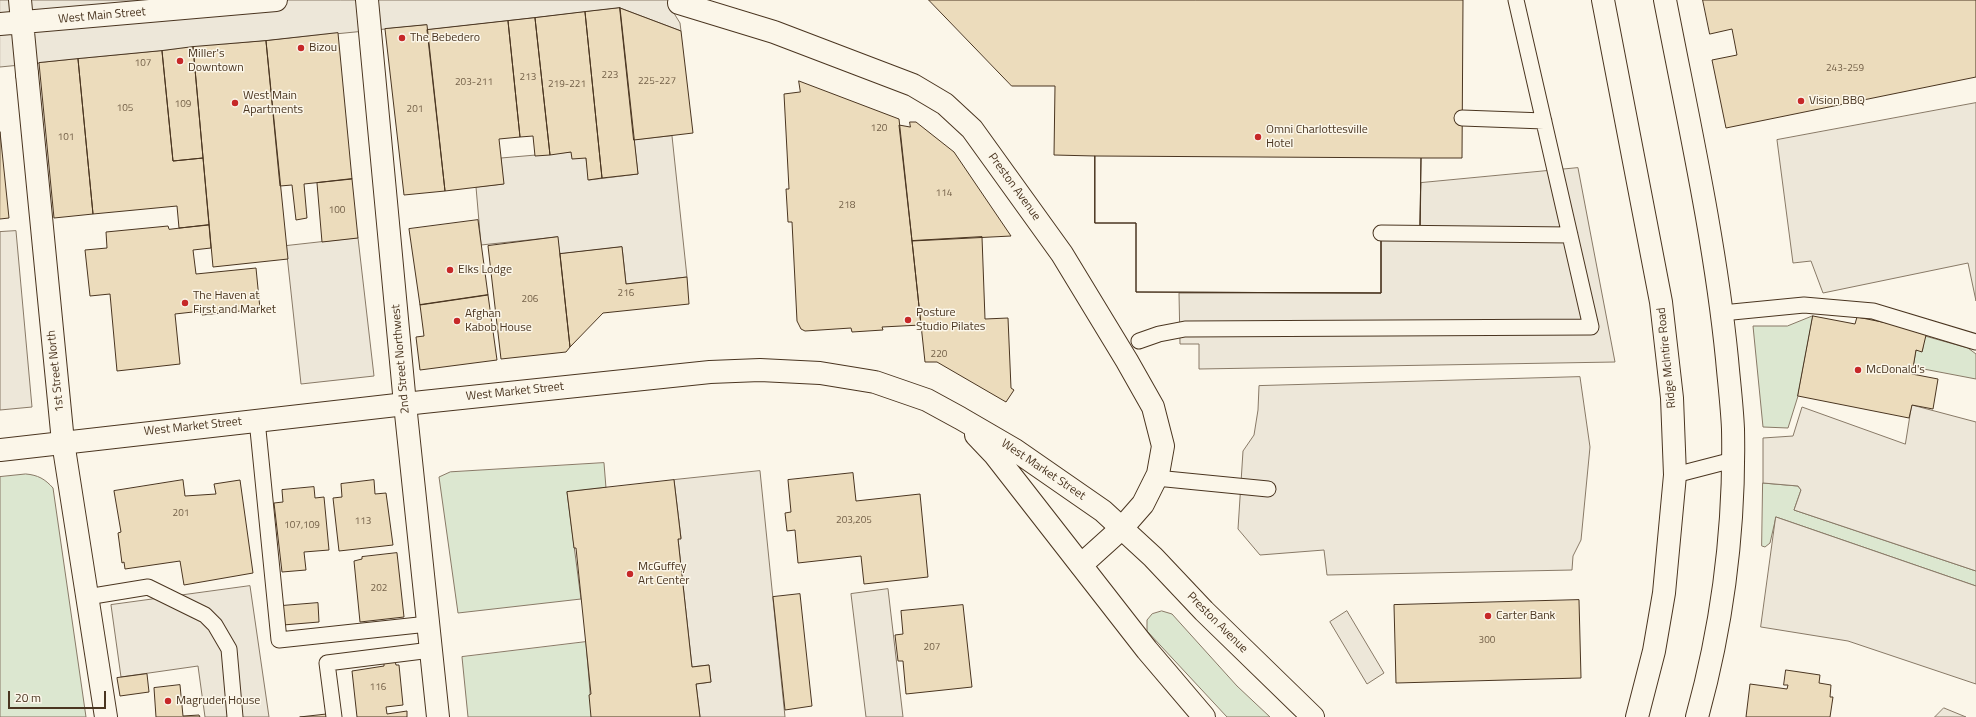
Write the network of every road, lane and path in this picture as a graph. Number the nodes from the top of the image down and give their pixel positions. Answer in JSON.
{"nodes":[{"id":1,"x":20,"y":0,"type":"edge"},
{"id":2,"x":276,"y":0,"type":"edge"},
{"id":3,"x":368,"y":0,"type":"edge"},
{"id":4,"x":1516,"y":0,"type":"edge"},
{"id":5,"x":1603,"y":0,"type":"edge"},
{"id":6,"x":1665,"y":0,"type":"edge"},
{"id":7,"x":672,"y":2,"type":"edge"},
{"id":8,"x":23,"y":22,"type":"junction"},
{"id":9,"x":0,"y":24,"type":"edge"},
{"id":10,"x":1462,"y":118,"type":"dead end"},
{"id":11,"x":1544,"y":121,"type":"junction"},
{"id":12,"x":1381,"y":233,"type":"dead end"},
{"id":13,"x":1570,"y":235,"type":"junction"},
{"id":14,"x":1722,"y":313,"type":"junction"},
{"id":15,"x":1139,"y":341,"type":"dead end"},
{"id":16,"x":1976,"y":342,"type":"edge"},
{"id":17,"x":405,"y":404,"type":"junction"},
{"id":18,"x":960,"y":418,"type":"junction"},
{"id":19,"x":257,"y":420,"type":"junction"},
{"id":20,"x":63,"y":442,"type":"junction"},
{"id":21,"x":0,"y":450,"type":"edge"},
{"id":22,"x":1733,"y":460,"type":"junction"},
{"id":23,"x":1675,"y":475,"type":"junction"},
{"id":24,"x":1156,"y":478,"type":"junction"},
{"id":25,"x":1268,"y":489,"type":"dead end"},
{"id":26,"x":1122,"y":528,"type":"junction"},
{"id":27,"x":1081,"y":565,"type":"junction"},
{"id":28,"x":87,"y":596,"type":"junction"},
{"id":29,"x":428,"y":624,"type":"junction"},
{"id":30,"x":431,"y":650,"type":"junction"},
{"id":31,"x":106,"y":717,"type":"edge"},
{"id":32,"x":235,"y":717,"type":"edge"},
{"id":33,"x":334,"y":717,"type":"edge"},
{"id":34,"x":438,"y":717,"type":"edge"},
{"id":35,"x":1204,"y":717,"type":"edge"},
{"id":36,"x":1313,"y":717,"type":"edge"},
{"id":37,"x":1637,"y":717,"type":"edge"},
{"id":38,"x":1697,"y":717,"type":"edge"}],
"edges":[{"from":1,"to":8,"type":"main road","name":"1st Street North"},
{"from":2,"to":8,"type":"main road","name":"West Main Street"},
{"from":3,"to":17,"type":"main road","name":"2nd Street Northwest"},
{"from":4,"to":11,"type":"lane"},
{"from":5,"to":23,"type":"main road","name":"Ridge McIntire Road"},
{"from":6,"to":14,"type":"main road"},
{"from":7,"to":24,"type":"main road","name":"Preston Avenue"},
{"from":8,"to":9,"type":"main road","name":"West Main Street"},
{"from":8,"to":20,"type":"main road","name":"1st Street North"},
{"from":10,"to":11,"type":"lane"},
{"from":11,"to":13,"type":"lane"},
{"from":12,"to":13,"type":"lane"},
{"from":13,"to":15,"type":"lane"},
{"from":14,"to":16,"type":"lane"},
{"from":14,"to":22,"type":"main road"},
{"from":17,"to":18,"type":"main road","name":"West Market Street"},
{"from":17,"to":19,"type":"main road","name":"West Market Street"},
{"from":17,"to":29,"type":"main road","name":"2nd Street Northwest"},
{"from":18,"to":26,"type":"main road","name":"West Market Street"},
{"from":18,"to":27,"type":"main road","name":"West Market Street"},
{"from":19,"to":20,"type":"main road","name":"West Market Street"},
{"from":19,"to":29,"type":"lane"},
{"from":20,"to":21,"type":"main road","name":"West Market Street"},
{"from":20,"to":28,"type":"main road","name":"1st Street North"},
{"from":22,"to":23,"type":"lane"},
{"from":22,"to":38,"type":"main road"},
{"from":23,"to":37,"type":"main road","name":"Ridge McIntire Road"},
{"from":24,"to":25,"type":"lane"},
{"from":24,"to":26,"type":"main road","name":"Preston Avenue"},
{"from":26,"to":27,"type":"main road","name":"Preston Avenue"},
{"from":26,"to":36,"type":"main road","name":"Preston Avenue"},
{"from":27,"to":35,"type":"main road"},
{"from":28,"to":31,"type":"main road","name":"1st Street North"},
{"from":28,"to":32,"type":"lane"},
{"from":29,"to":30,"type":"main road","name":"2nd Street Northwest"},
{"from":30,"to":33,"type":"lane"},
{"from":30,"to":34,"type":"main road","name":"2nd Street Northwest"}]}
